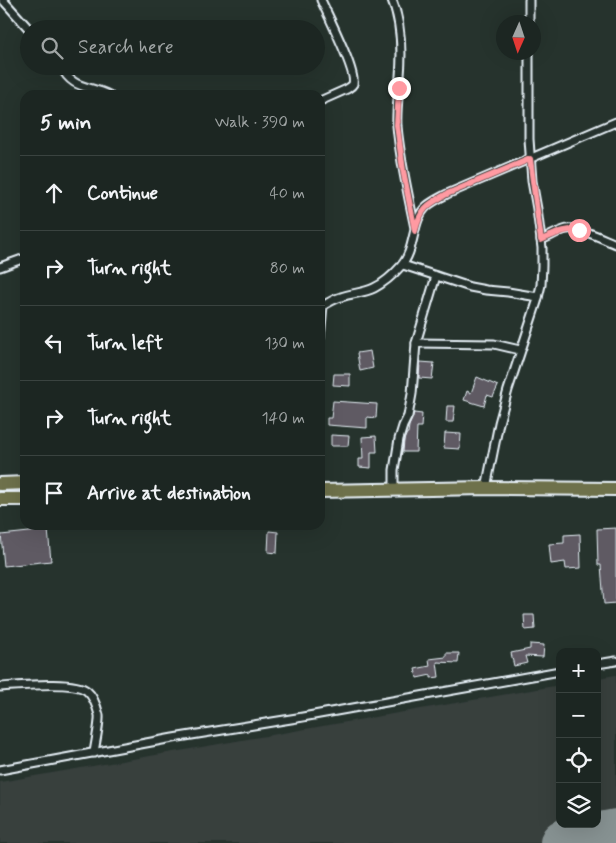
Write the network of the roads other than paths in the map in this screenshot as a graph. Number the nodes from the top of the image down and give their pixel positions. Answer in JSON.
{"nodes":[{"id":1,"x":2,"y":0,"type":"edge"},
{"id":2,"x":321,"y":0,"type":"edge"},
{"id":3,"x":392,"y":0,"type":"edge"},
{"id":4,"x":529,"y":0,"type":"edge"},
{"id":5,"x":529,"y":15,"type":"edge"},
{"id":6,"x":21,"y":20,"type":"edge"},
{"id":7,"x":529,"y":60,"type":"edge"},
{"id":8,"x":66,"y":75,"type":"edge"},
{"id":9,"x":95,"y":90,"type":"edge"},
{"id":10,"x":325,"y":99,"type":"edge"},
{"id":11,"x":616,"y":122,"type":"edge"},
{"id":12,"x":530,"y":159,"type":"junction"},
{"id":13,"x":415,"y":231,"type":"junction"},
{"id":14,"x":541,"y":240,"type":"junction"},
{"id":15,"x":616,"y":244,"type":"edge"},
{"id":16,"x":20,"y":260,"type":"edge"},
{"id":17,"x":403,"y":264,"type":"junction"},
{"id":18,"x":0,"y":267,"type":"edge"},
{"id":19,"x":436,"y":276,"type":"junction"},
{"id":20,"x":538,"y":297,"type":"junction"},
{"id":21,"x":325,"y":304,"type":"edge"},
{"id":22,"x":416,"y":343,"type":"junction"},
{"id":23,"x":520,"y":350,"type":"junction"},
{"id":24,"x":20,"y":483,"type":"edge"},
{"id":25,"x":0,"y":484,"type":"edge"},
{"id":26,"x":486,"y":488,"type":"junction"},
{"id":27,"x":616,"y":489,"type":"edge"},
{"id":28,"x":394,"y":490,"type":"junction"},
{"id":29,"x":325,"y":491,"type":"edge"},
{"id":30,"x":0,"y":499,"type":"edge"},
{"id":31,"x":20,"y":499,"type":"edge"},
{"id":32,"x":616,"y":661,"type":"edge"},
{"id":33,"x":601,"y":663,"type":"edge"},
{"id":34,"x":556,"y":672,"type":"edge"},
{"id":35,"x":0,"y":687,"type":"edge"},
{"id":36,"x":94,"y":753,"type":"junction"},
{"id":37,"x":0,"y":770,"type":"edge"}],
"edges":[{"from":1,"to":6,"type":"street"},
{"from":2,"to":10,"type":"street"},
{"from":3,"to":13,"type":"street"},
{"from":4,"to":5,"type":"street"},
{"from":7,"to":12,"type":"street"},
{"from":8,"to":9,"type":"street"},
{"from":11,"to":12,"type":"street"},
{"from":12,"to":13,"type":"street"},
{"from":12,"to":14,"type":"street"},
{"from":13,"to":17,"type":"street"},
{"from":14,"to":15,"type":"street"},
{"from":14,"to":20,"type":"street"},
{"from":16,"to":18,"type":"street"},
{"from":17,"to":19,"type":"street"},
{"from":17,"to":21,"type":"street"},
{"from":19,"to":20,"type":"street"},
{"from":19,"to":22,"type":"street"},
{"from":20,"to":23,"type":"street"},
{"from":22,"to":23,"type":"street"},
{"from":22,"to":28,"type":"street"},
{"from":23,"to":26,"type":"street"},
{"from":24,"to":25,"type":"highway"},
{"from":26,"to":27,"type":"highway"},
{"from":26,"to":28,"type":"highway"},
{"from":28,"to":29,"type":"highway"},
{"from":30,"to":31,"type":"highway"},
{"from":32,"to":33,"type":"street"},
{"from":34,"to":36,"type":"street"},
{"from":35,"to":36,"type":"street"},
{"from":36,"to":37,"type":"street"}]}
